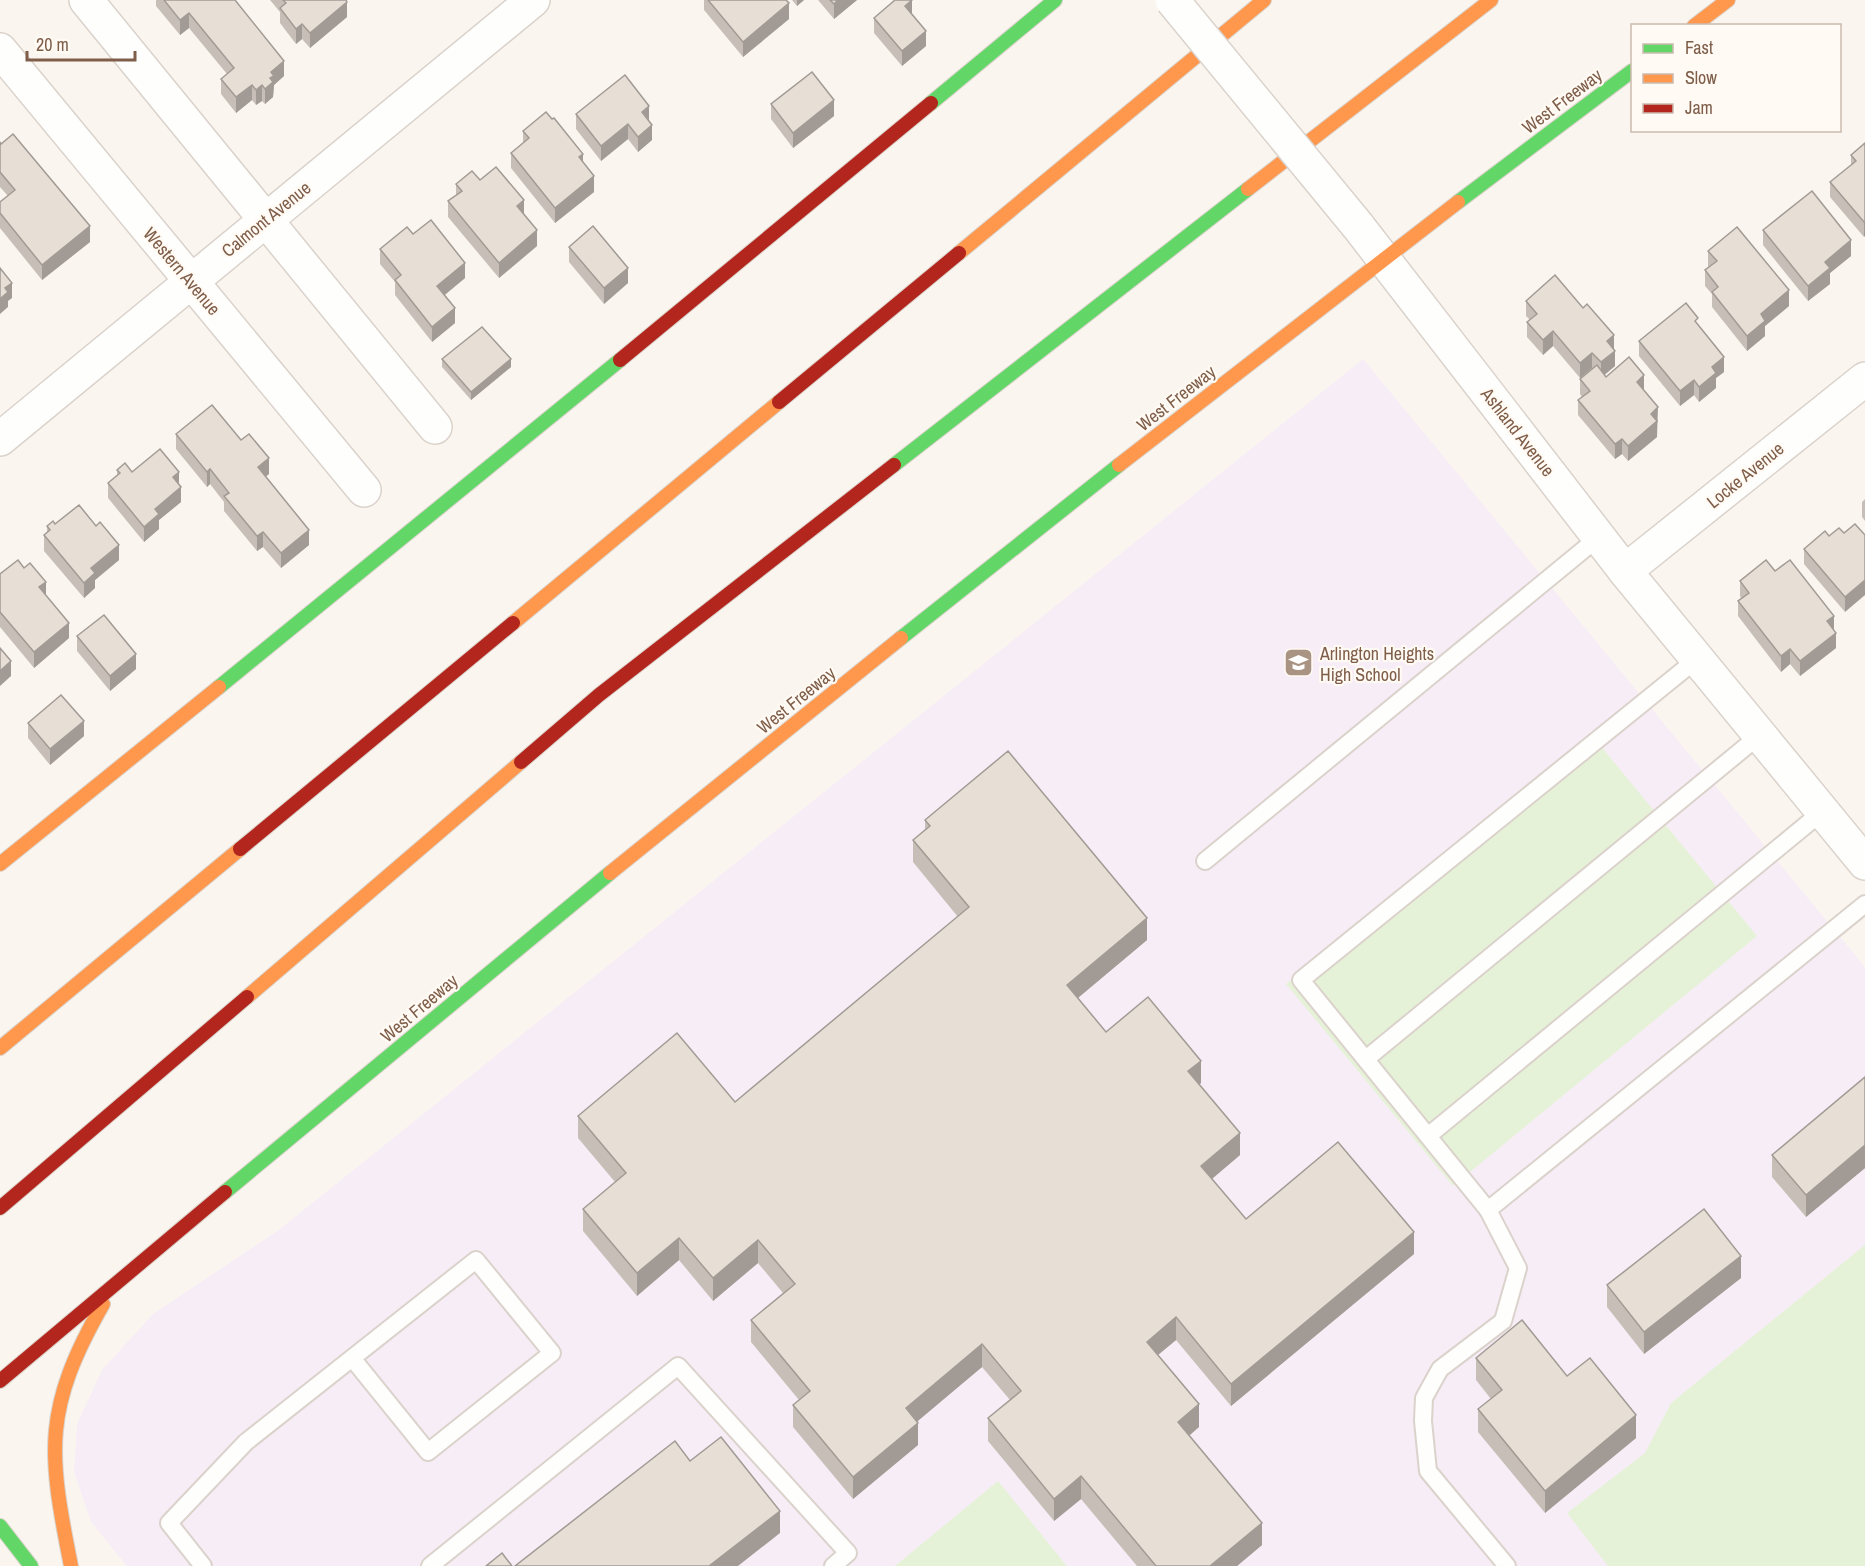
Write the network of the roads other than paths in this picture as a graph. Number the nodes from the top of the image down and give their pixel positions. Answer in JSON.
{"nodes":[{"id":1,"x":86,"y":0,"type":"edge"},
{"id":2,"x":533,"y":0,"type":"edge"},
{"id":3,"x":1055,"y":0,"type":"edge"},
{"id":4,"x":1172,"y":0,"type":"edge"},
{"id":5,"x":1264,"y":0,"type":"edge"},
{"id":6,"x":1491,"y":0,"type":"edge"},
{"id":7,"x":1728,"y":0,"type":"edge"},
{"id":8,"x":1697,"y":24,"type":"edge"},
{"id":9,"x":0,"y":50,"type":"edge"},
{"id":10,"x":1631,"y":72,"type":"edge"},
{"id":11,"x":266,"y":220,"type":"junction"},
{"id":12,"x":1383,"y":257,"type":"junction"},
{"id":13,"x":190,"y":282,"type":"junction"},
{"id":14,"x":1865,"y":379,"type":"edge"},
{"id":15,"x":435,"y":427,"type":"dead end"},
{"id":16,"x":0,"y":439,"type":"edge"},
{"id":17,"x":364,"y":490,"type":"dead end"},
{"id":18,"x":1599,"y":537,"type":"junction"},
{"id":19,"x":1625,"y":571,"type":"junction"},
{"id":20,"x":1697,"y":659,"type":"junction"},
{"id":21,"x":1760,"y":735,"type":"junction"},
{"id":22,"x":1822,"y":811,"type":"junction"},
{"id":23,"x":1204,"y":861,"type":"dead end"},
{"id":24,"x":1865,"y":863,"type":"edge"},
{"id":25,"x":0,"y":864,"type":"edge"},
{"id":26,"x":1865,"y":904,"type":"edge"},
{"id":27,"x":0,"y":1048,"type":"edge"},
{"id":28,"x":1366,"y":1059,"type":"junction"},
{"id":29,"x":1428,"y":1136,"type":"junction"},
{"id":30,"x":0,"y":1208,"type":"edge"},
{"id":31,"x":1488,"y":1210,"type":"junction"},
{"id":32,"x":112,"y":1286,"type":"junction"},
{"id":33,"x":352,"y":1358,"type":"junction"},
{"id":34,"x":0,"y":1381,"type":"edge"},
{"id":35,"x":0,"y":1526,"type":"edge"},
{"id":36,"x":31,"y":1566,"type":"edge"},
{"id":37,"x":71,"y":1566,"type":"edge"},
{"id":38,"x":203,"y":1566,"type":"edge"},
{"id":39,"x":430,"y":1566,"type":"edge"},
{"id":40,"x":832,"y":1566,"type":"edge"},
{"id":41,"x":1508,"y":1566,"type":"edge"}],
"edges":[{"from":1,"to":11,"type":"street"},
{"from":2,"to":11,"type":"street","name":"Calmont Avenue"},
{"from":3,"to":25,"type":"main road"},
{"from":4,"to":12,"type":"street","name":"Ashland Avenue","bridge":true},
{"from":5,"to":27,"type":"main road"},
{"from":6,"to":30,"type":"main road"},
{"from":7,"to":8,"type":"main road"},
{"from":9,"to":13,"type":"street","name":"Western Avenue"},
{"from":10,"to":12,"type":"main road","name":"West Freeway"},
{"from":11,"to":13,"type":"street","name":"Calmont Avenue"},
{"from":11,"to":15,"type":"street"},
{"from":12,"to":18,"type":"street","name":"Ashland Avenue"},
{"from":12,"to":32,"type":"main road","name":"West Freeway"},
{"from":13,"to":16,"type":"street","name":"Calmont Avenue"},
{"from":13,"to":17,"type":"street","name":"Western Avenue"},
{"from":14,"to":19,"type":"street","name":"Locke Avenue"},
{"from":18,"to":19,"type":"street","name":"Ashland Avenue"},
{"from":18,"to":23,"type":"lane"},
{"from":19,"to":20,"type":"street","name":"Ashland Avenue"},
{"from":20,"to":21,"type":"street","name":"Ashland Avenue"},
{"from":20,"to":28,"type":"lane"},
{"from":21,"to":22,"type":"street","name":"Ashland Avenue"},
{"from":21,"to":28,"type":"lane"},
{"from":22,"to":24,"type":"street","name":"Ashland Avenue"},
{"from":22,"to":29,"type":"lane"},
{"from":26,"to":31,"type":"lane"},
{"from":28,"to":29,"type":"lane"},
{"from":29,"to":31,"type":"lane"},
{"from":31,"to":41,"type":"lane"},
{"from":32,"to":34,"type":"main road","name":"West Freeway"},
{"from":32,"to":37,"type":"main road"},
{"from":33,"to":33,"type":"lane"},
{"from":33,"to":38,"type":"lane"},
{"from":35,"to":36,"type":"main road"},
{"from":39,"to":40,"type":"lane"}]}
